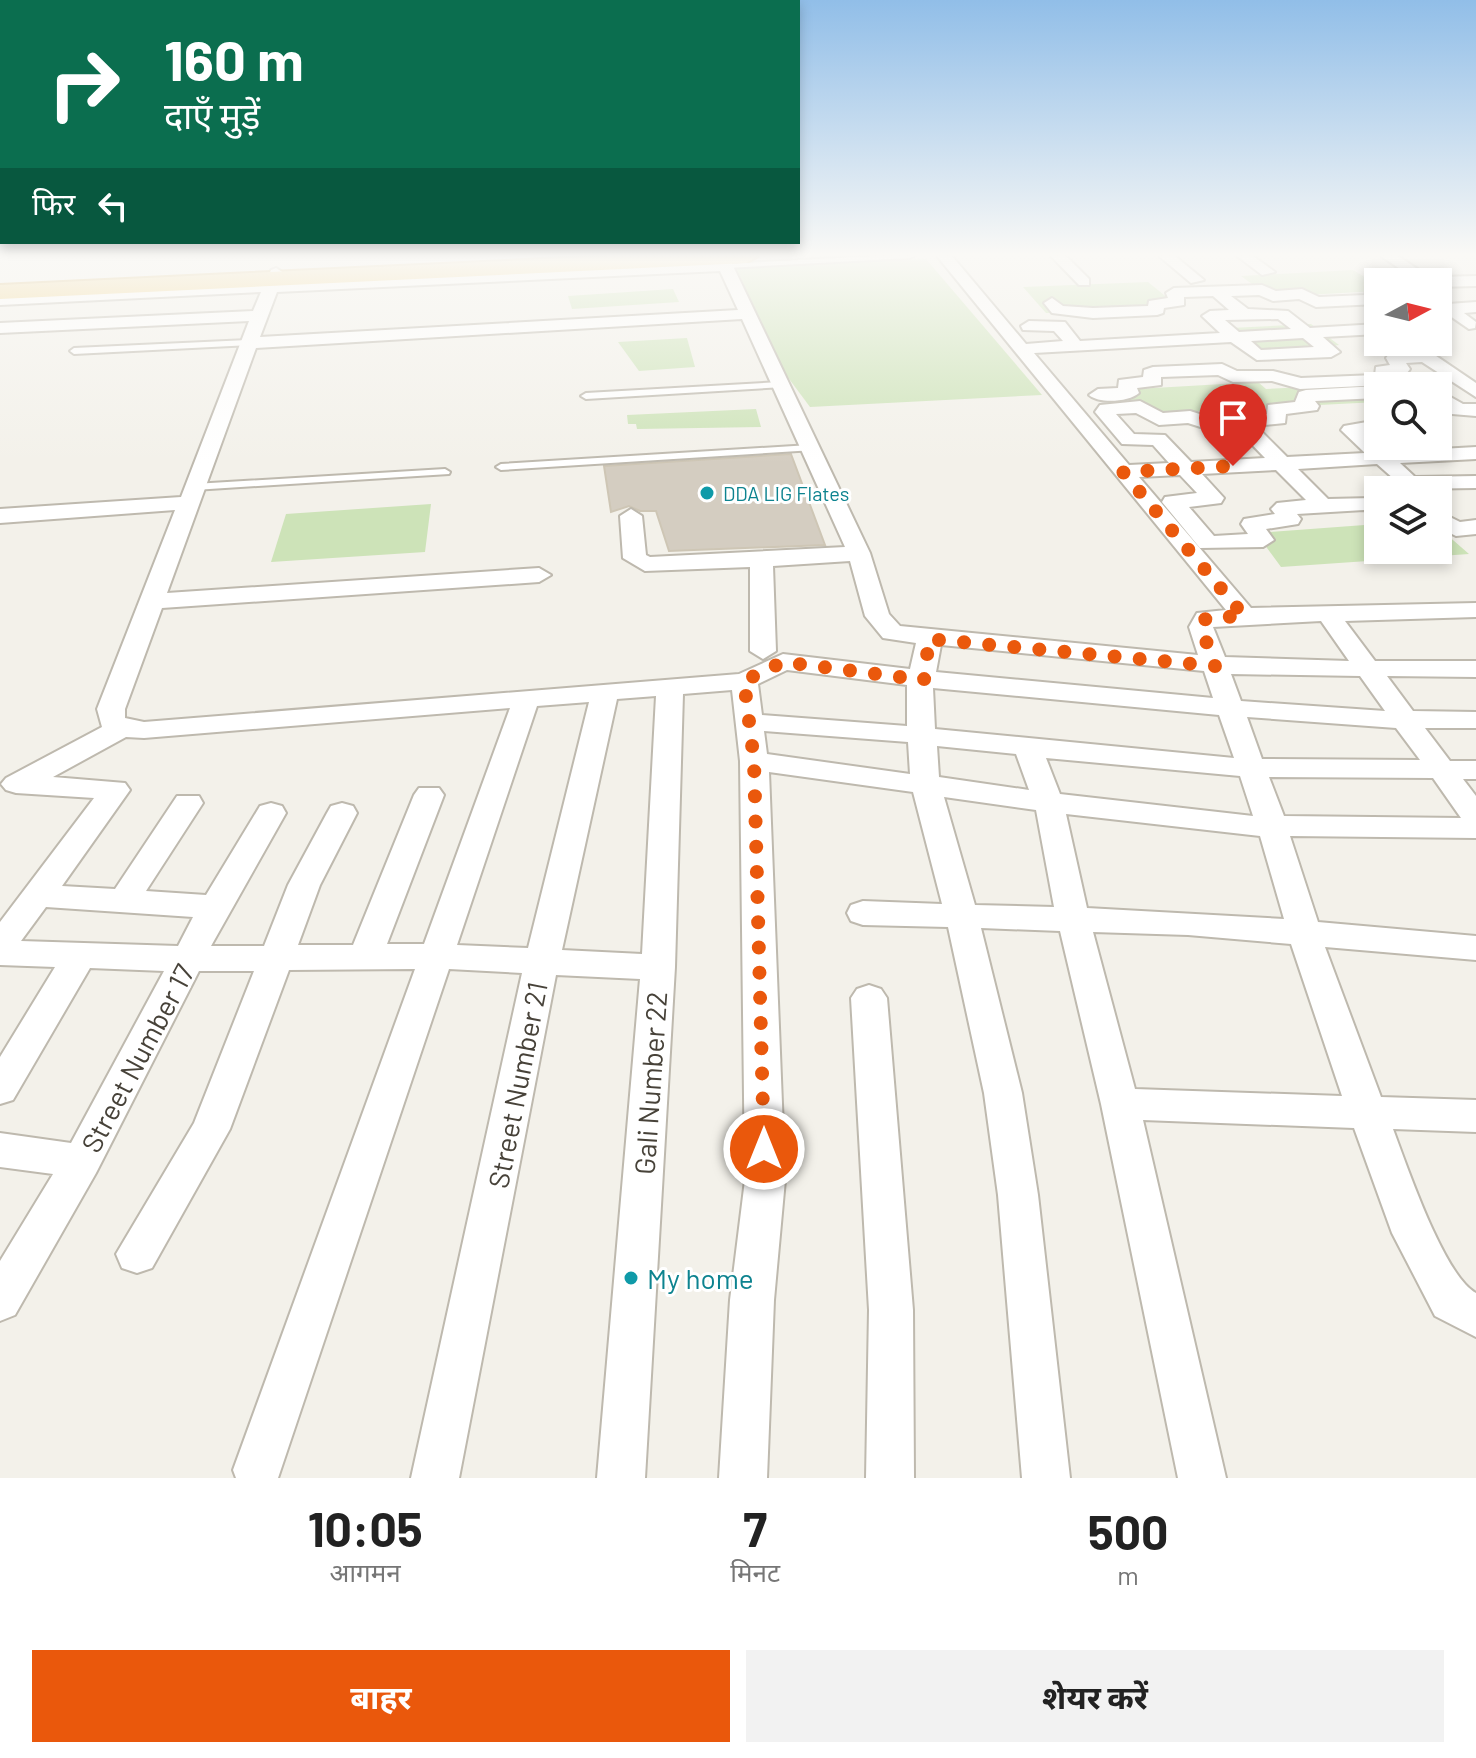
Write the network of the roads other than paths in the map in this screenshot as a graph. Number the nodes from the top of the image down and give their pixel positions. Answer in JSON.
{"nodes":[{"id":1,"x":578,"y":324,"type":"edge"},
{"id":2,"x":65,"y":325,"type":"edge"},
{"id":3,"x":255,"y":325,"type":"edge"},
{"id":4,"x":561,"y":325,"type":"edge"},
{"id":5,"x":752,"y":325,"type":"edge"},
{"id":6,"x":1001,"y":325,"type":"edge"},
{"id":7,"x":1136,"y":325,"type":"edge"},
{"id":8,"x":1221,"y":325,"type":"edge"},
{"id":9,"x":1230,"y":325,"type":"edge"},
{"id":10,"x":1287,"y":325,"type":"edge"},
{"id":11,"x":1294,"y":325,"type":"edge"},
{"id":12,"x":1364,"y":327,"type":"edge"},
{"id":13,"x":0,"y":328,"type":"edge"},
{"id":14,"x":1036,"y":328,"type":"dead end"},
{"id":15,"x":1303,"y":333,"type":"junction"},
{"id":16,"x":1236,"y":337,"type":"junction"},
{"id":17,"x":1154,"y":341,"type":"junction"},
{"id":18,"x":248,"y":343,"type":"junction"},
{"id":19,"x":578,"y":344,"type":"dead end"},
{"id":20,"x":1021,"y":349,"type":"junction"},
{"id":21,"x":1068,"y":350,"type":"junction"},
{"id":22,"x":74,"y":351,"type":"dead end"},
{"id":23,"x":1298,"y":354,"type":"junction"},
{"id":24,"x":1425,"y":357,"type":"joint"},
{"id":25,"x":1093,"y":364,"type":"dead end"},
{"id":26,"x":1184,"y":370,"type":"junction"},
{"id":27,"x":780,"y":385,"type":"junction"},
{"id":28,"x":1341,"y":388,"type":"junction"},
{"id":29,"x":1364,"y":390,"type":"edge"},
{"id":30,"x":1476,"y":391,"type":"edge"},
{"id":31,"x":1097,"y":395,"type":"dead end"},
{"id":32,"x":586,"y":396,"type":"dead end"},
{"id":33,"x":1452,"y":406,"type":"edge"},
{"id":34,"x":1364,"y":407,"type":"edge"},
{"id":35,"x":1476,"y":410,"type":"edge"},
{"id":36,"x":1240,"y":421,"type":"junction"},
{"id":37,"x":1364,"y":428,"type":"edge"},
{"id":38,"x":1364,"y":439,"type":"edge"},
{"id":39,"x":810,"y":448,"type":"junction"},
{"id":40,"x":1364,"y":453,"type":"edge"},
{"id":41,"x":1462,"y":453,"type":"edge"},
{"id":42,"x":1391,"y":460,"type":"edge"},
{"id":43,"x":1396,"y":460,"type":"edge"},
{"id":44,"x":1281,"y":463,"type":"junction"},
{"id":45,"x":501,"y":467,"type":"dead end"},
{"id":46,"x":1184,"y":468,"type":"junction"},
{"id":47,"x":445,"y":472,"type":"dead end"},
{"id":48,"x":1123,"y":472,"type":"junction"},
{"id":49,"x":1466,"y":482,"type":"edge"},
{"id":50,"x":190,"y":495,"type":"junction"},
{"id":51,"x":1476,"y":500,"type":"edge"},
{"id":52,"x":1364,"y":503,"type":"edge"},
{"id":53,"x":1323,"y":506,"type":"junction"},
{"id":54,"x":0,"y":516,"type":"edge"},
{"id":55,"x":631,"y":516,"type":"dead end"},
{"id":56,"x":1452,"y":527,"type":"edge"},
{"id":57,"x":1476,"y":527,"type":"edge"},
{"id":58,"x":859,"y":553,"type":"junction"},
{"id":59,"x":761,"y":560,"type":"junction"},
{"id":60,"x":539,"y":575,"type":"dead end"},
{"id":61,"x":151,"y":601,"type":"junction"},
{"id":62,"x":1476,"y":610,"type":"edge"},
{"id":63,"x":1327,"y":613,"type":"junction"},
{"id":64,"x":1244,"y":616,"type":"junction"},
{"id":65,"x":929,"y":639,"type":"junction"},
{"id":66,"x":754,"y":666,"type":"junction"},
{"id":67,"x":1215,"y":666,"type":"junction"},
{"id":68,"x":1476,"y":669,"type":"edge"},
{"id":69,"x":1369,"y":671,"type":"junction"},
{"id":70,"x":924,"y":680,"type":"junction"},
{"id":71,"x":670,"y":687,"type":"junction"},
{"id":72,"x":605,"y":693,"type":"junction"},
{"id":73,"x":526,"y":700,"type":"junction"},
{"id":74,"x":1228,"y":708,"type":"junction"},
{"id":75,"x":1403,"y":719,"type":"junction"},
{"id":76,"x":1476,"y":720,"type":"edge"},
{"id":77,"x":750,"y":722,"type":"junction"},
{"id":78,"x":121,"y":728,"type":"junction"},
{"id":79,"x":921,"y":736,"type":"junction"},
{"id":80,"x":1028,"y":749,"type":"junction"},
{"id":81,"x":754,"y":761,"type":"junction"},
{"id":82,"x":1250,"y":767,"type":"junction"},
{"id":83,"x":1444,"y":770,"type":"junction"},
{"id":84,"x":1476,"y":770,"type":"edge"},
{"id":85,"x":9,"y":783,"type":"edge"},
{"id":86,"x":925,"y":783,"type":"junction"},
{"id":87,"x":429,"y":795,"type":"dead end"},
{"id":88,"x":1048,"y":801,"type":"junction"},
{"id":89,"x":188,"y":803,"type":"dead end"},
{"id":90,"x":271,"y":813,"type":"dead end"},
{"id":91,"x":342,"y":813,"type":"dead end"},
{"id":92,"x":1476,"y":817,"type":"edge"},
{"id":93,"x":1272,"y":826,"type":"junction"},
{"id":94,"x":1476,"y":828,"type":"edge"},
{"id":95,"x":35,"y":895,"type":"junction"},
{"id":96,"x":122,"y":903,"type":"junction"},
{"id":97,"x":215,"y":907,"type":"junction"},
{"id":98,"x":863,"y":913,"type":"dead end"},
{"id":99,"x":961,"y":914,"type":"junction"},
{"id":100,"x":1073,"y":918,"type":"junction"},
{"id":101,"x":1307,"y":934,"type":"junction"},
{"id":102,"x":0,"y":946,"type":"edge"},
{"id":103,"x":1476,"y":948,"type":"edge"},
{"id":104,"x":0,"y":953,"type":"edge"},
{"id":105,"x":81,"y":954,"type":"junction"},
{"id":106,"x":276,"y":956,"type":"junction"},
{"id":107,"x":435,"y":956,"type":"junction"},
{"id":108,"x":190,"y":959,"type":"junction"},
{"id":109,"x":364,"y":959,"type":"junction"},
{"id":110,"x":542,"y":961,"type":"junction"},
{"id":111,"x":658,"y":967,"type":"junction"},
{"id":112,"x":869,"y":998,"type":"dead end"},
{"id":113,"x":0,"y":1089,"type":"edge"},
{"id":114,"x":1120,"y":1104,"type":"junction"},
{"id":115,"x":1369,"y":1113,"type":"junction"},
{"id":116,"x":1476,"y":1116,"type":"edge"},
{"id":117,"x":0,"y":1150,"type":"edge"},
{"id":118,"x":82,"y":1161,"type":"junction"},
{"id":119,"x":137,"y":1254,"type":"dead end"},
{"id":120,"x":0,"y":1301,"type":"edge"},
{"id":121,"x":1476,"y":1316,"type":"edge"},
{"id":122,"x":257,"y":1470,"type":"dead end"},
{"id":123,"x":435,"y":1478,"type":"edge"},
{"id":124,"x":621,"y":1478,"type":"edge"},
{"id":125,"x":743,"y":1478,"type":"edge"},
{"id":126,"x":890,"y":1478,"type":"edge"},
{"id":127,"x":1046,"y":1478,"type":"edge"},
{"id":128,"x":1202,"y":1478,"type":"edge"}],
"edges":[{"from":1,"to":19,"type":"street"},
{"from":2,"to":13,"type":"street"},
{"from":3,"to":18,"type":"street"},
{"from":4,"to":18,"type":"street"},
{"from":5,"to":27,"type":"street"},
{"from":6,"to":20,"type":"street"},
{"from":7,"to":17,"type":"street"},
{"from":8,"to":16,"type":"street"},
{"from":9,"to":16,"type":"street"},
{"from":10,"to":15,"type":"street"},
{"from":11,"to":15,"type":"street"},
{"from":12,"to":15,"type":"street"},
{"from":14,"to":21,"type":"street"},
{"from":15,"to":16,"type":"street"},
{"from":15,"to":23,"type":"street"},
{"from":16,"to":17,"type":"street"},
{"from":16,"to":23,"type":"street"},
{"from":17,"to":21,"type":"street"},
{"from":17,"to":26,"type":"street"},
{"from":18,"to":22,"type":"lane"},
{"from":18,"to":50,"type":"street"},
{"from":20,"to":21,"type":"street"},
{"from":20,"to":48,"type":"street"},
{"from":21,"to":25,"type":"street"},
{"from":23,"to":28,"type":"street"},
{"from":24,"to":28,"type":"street"},
{"from":24,"to":30,"type":"street"},
{"from":26,"to":28,"type":"street"},
{"from":26,"to":31,"type":"street"},
{"from":27,"to":32,"type":"lane"},
{"from":27,"to":39,"type":"street"},
{"from":28,"to":29,"type":"street"},
{"from":28,"to":34,"type":"street"},
{"from":28,"to":36,"type":"street"},
{"from":33,"to":35,"type":"street"},
{"from":36,"to":44,"type":"street"},
{"from":36,"to":46,"type":"street"},
{"from":37,"to":38,"type":"street"},
{"from":39,"to":45,"type":"lane"},
{"from":39,"to":58,"type":"street"},
{"from":40,"to":44,"type":"street"},
{"from":41,"to":43,"type":"street"},
{"from":42,"to":49,"type":"street"},
{"from":44,"to":46,"type":"street"},
{"from":44,"to":53,"type":"street"},
{"from":46,"to":48,"type":"street"},
{"from":46,"to":53,"type":"street"},
{"from":47,"to":50,"type":"lane"},
{"from":48,"to":64,"type":"street"},
{"from":49,"to":51,"type":"street"},
{"from":50,"to":54,"type":"street"},
{"from":50,"to":61,"type":"street"},
{"from":52,"to":53,"type":"street"},
{"from":55,"to":59,"type":"street"},
{"from":56,"to":57,"type":"street"},
{"from":58,"to":59,"type":"street"},
{"from":58,"to":65,"type":"street"},
{"from":59,"to":66,"type":"street"},
{"from":60,"to":61,"type":"street"},
{"from":61,"to":78,"type":"street"},
{"from":62,"to":63,"type":"street"},
{"from":63,"to":64,"type":"street"},
{"from":63,"to":69,"type":"street"},
{"from":64,"to":67,"type":"street"},
{"from":65,"to":67,"type":"street"},
{"from":65,"to":70,"type":"street"},
{"from":66,"to":70,"type":"street"},
{"from":66,"to":71,"type":"street"},
{"from":66,"to":77,"type":"street"},
{"from":67,"to":69,"type":"street"},
{"from":67,"to":74,"type":"street"},
{"from":68,"to":69,"type":"street"},
{"from":69,"to":75,"type":"street"},
{"from":70,"to":74,"type":"street"},
{"from":70,"to":79,"type":"street"},
{"from":71,"to":72,"type":"street"},
{"from":71,"to":111,"type":"street","name":"Gali Number 22"},
{"from":72,"to":73,"type":"street"},
{"from":72,"to":110,"type":"street","name":"Street Number 21"},
{"from":73,"to":78,"type":"street"},
{"from":73,"to":107,"type":"street"},
{"from":74,"to":75,"type":"street"},
{"from":74,"to":82,"type":"street"},
{"from":75,"to":76,"type":"street"},
{"from":75,"to":83,"type":"street"},
{"from":77,"to":79,"type":"street"},
{"from":77,"to":81,"type":"street"},
{"from":78,"to":85,"type":"street"},
{"from":79,"to":80,"type":"street"},
{"from":79,"to":86,"type":"street"},
{"from":80,"to":82,"type":"street"},
{"from":80,"to":88,"type":"street"},
{"from":81,"to":86,"type":"street"},
{"from":81,"to":125,"type":"street"},
{"from":82,"to":83,"type":"street"},
{"from":82,"to":93,"type":"street"},
{"from":83,"to":84,"type":"street"},
{"from":83,"to":92,"type":"street"},
{"from":85,"to":95,"type":"street"},
{"from":86,"to":88,"type":"street"},
{"from":86,"to":99,"type":"street"},
{"from":87,"to":109,"type":"street"},
{"from":88,"to":93,"type":"street"},
{"from":88,"to":100,"type":"street"},
{"from":89,"to":96,"type":"street"},
{"from":90,"to":97,"type":"street","name":"Street Number 17"},
{"from":91,"to":106,"type":"street"},
{"from":93,"to":94,"type":"street"},
{"from":93,"to":101,"type":"street"},
{"from":95,"to":96,"type":"street"},
{"from":95,"to":102,"type":"street"},
{"from":96,"to":97,"type":"street"},
{"from":97,"to":108,"type":"street","name":"Street Number 17"},
{"from":98,"to":99,"type":"street"},
{"from":99,"to":100,"type":"street"},
{"from":99,"to":127,"type":"street"},
{"from":100,"to":101,"type":"street"},
{"from":100,"to":114,"type":"street"},
{"from":101,"to":103,"type":"street"},
{"from":101,"to":115,"type":"street"},
{"from":104,"to":105,"type":"street"},
{"from":105,"to":108,"type":"street"},
{"from":105,"to":113,"type":"street"},
{"from":106,"to":108,"type":"street"},
{"from":106,"to":109,"type":"street"},
{"from":106,"to":119,"type":"street"},
{"from":107,"to":109,"type":"street"},
{"from":107,"to":110,"type":"street"},
{"from":107,"to":122,"type":"street"},
{"from":108,"to":118,"type":"street","name":"Street Number 17"},
{"from":110,"to":111,"type":"street"},
{"from":110,"to":123,"type":"street","name":"Street Number 21"},
{"from":111,"to":124,"type":"street","name":"Gali Number 22"},
{"from":112,"to":126,"type":"street"},
{"from":114,"to":115,"type":"street"},
{"from":114,"to":128,"type":"street"},
{"from":115,"to":116,"type":"street"},
{"from":115,"to":121,"type":"street"},
{"from":117,"to":118,"type":"street"},
{"from":118,"to":120,"type":"street","name":"Street Number 17"}]}
